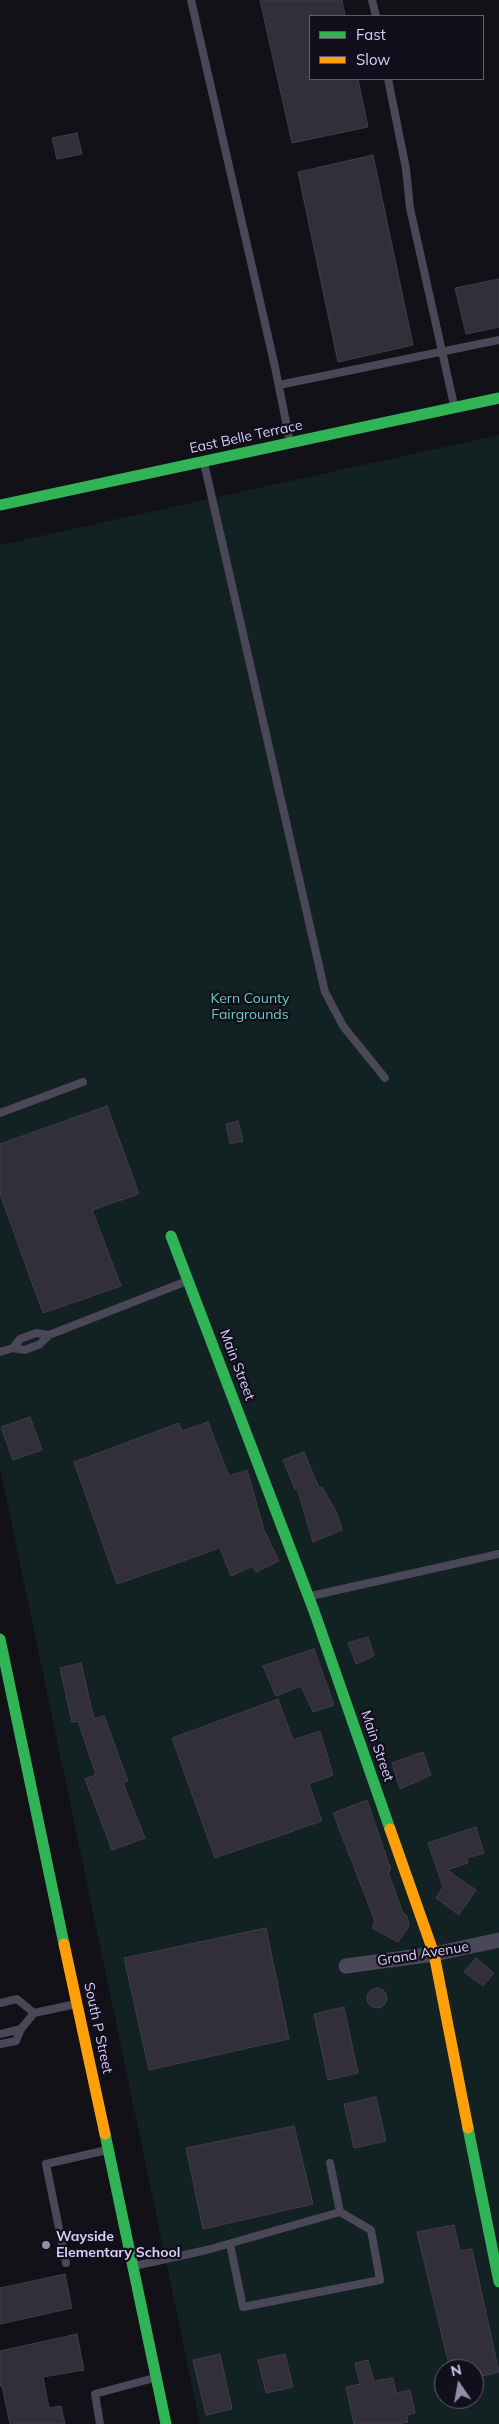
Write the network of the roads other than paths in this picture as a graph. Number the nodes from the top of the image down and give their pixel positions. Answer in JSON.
{"nodes":[{"id":1,"x":191,"y":0,"type":"edge"},
{"id":2,"x":372,"y":0,"type":"edge"},
{"id":3,"x":376,"y":15,"type":"edge"},
{"id":4,"x":388,"y":80,"type":"edge"},
{"id":5,"x":499,"y":340,"type":"edge"},
{"id":6,"x":442,"y":352,"type":"junction"},
{"id":7,"x":279,"y":385,"type":"junction"},
{"id":8,"x":499,"y":398,"type":"edge"},
{"id":9,"x":455,"y":407,"type":"junction"},
{"id":10,"x":290,"y":443,"type":"junction"},
{"id":11,"x":204,"y":461,"type":"junction"},
{"id":12,"x":0,"y":504,"type":"edge"},
{"id":13,"x":385,"y":1078,"type":"dead end"},
{"id":14,"x":83,"y":1082,"type":"dead end"},
{"id":15,"x":0,"y":1113,"type":"edge"},
{"id":16,"x":171,"y":1236,"type":"dead end"},
{"id":17,"x":188,"y":1280,"type":"junction"},
{"id":18,"x":49,"y":1335,"type":"junction"},
{"id":19,"x":13,"y":1348,"type":"junction"},
{"id":20,"x":0,"y":1352,"type":"edge"},
{"id":21,"x":499,"y":1554,"type":"edge"},
{"id":22,"x":309,"y":1596,"type":"junction"},
{"id":23,"x":0,"y":1639,"type":"edge"},
{"id":24,"x":499,"y":1940,"type":"edge"},
{"id":25,"x":434,"y":1954,"type":"junction"},
{"id":26,"x":346,"y":1966,"type":"dead end"},
{"id":27,"x":0,"y":2003,"type":"edge"},
{"id":28,"x":77,"y":2004,"type":"junction"},
{"id":29,"x":34,"y":2013,"type":"junction"},
{"id":30,"x":21,"y":2029,"type":"junction"},
{"id":31,"x":0,"y":2034,"type":"edge"},
{"id":32,"x":0,"y":2044,"type":"edge"},
{"id":33,"x":108,"y":2150,"type":"junction"},
{"id":34,"x":330,"y":2163,"type":"dead end"},
{"id":35,"x":340,"y":2212,"type":"junction"},
{"id":36,"x":230,"y":2244,"type":"junction"},
{"id":37,"x":66,"y":2263,"type":"dead end"},
{"id":38,"x":132,"y":2266,"type":"junction"},
{"id":39,"x":499,"y":2282,"type":"edge"},
{"id":40,"x":156,"y":2378,"type":"junction"},
{"id":41,"x":100,"y":2424,"type":"edge"},
{"id":42,"x":166,"y":2424,"type":"edge"}],
"edges":[{"from":1,"to":7,"type":"lane"},
{"from":2,"to":3,"type":"lane"},
{"from":4,"to":6,"type":"lane"},
{"from":5,"to":6,"type":"lane"},
{"from":6,"to":7,"type":"lane"},
{"from":6,"to":9,"type":"lane"},
{"from":7,"to":10,"type":"lane"},
{"from":8,"to":9,"type":"street","name":"East Belle Terrace"},
{"from":9,"to":10,"type":"street","name":"East Belle Terrace"},
{"from":10,"to":11,"type":"street","name":"East Belle Terrace"},
{"from":11,"to":12,"type":"street","name":"East Belle Terrace"},
{"from":11,"to":13,"type":"lane"},
{"from":14,"to":15,"type":"lane"},
{"from":16,"to":17,"type":"street","name":"Main Street"},
{"from":17,"to":18,"type":"lane"},
{"from":17,"to":22,"type":"street","name":"Main Street"},
{"from":18,"to":19,"type":"lane"},
{"from":18,"to":19,"type":"lane"},
{"from":19,"to":20,"type":"lane"},
{"from":21,"to":22,"type":"lane"},
{"from":22,"to":25,"type":"street","name":"Main Street"},
{"from":23,"to":28,"type":"street","name":"South P Street"},
{"from":24,"to":25,"type":"street","name":"Grand Avenue"},
{"from":25,"to":26,"type":"street","name":"Grand Avenue"},
{"from":25,"to":39,"type":"street","name":"Main Street"},
{"from":27,"to":29,"type":"lane"},
{"from":28,"to":29,"type":"lane"},
{"from":28,"to":33,"type":"street","name":"South P Street"},
{"from":29,"to":30,"type":"lane"},
{"from":30,"to":31,"type":"lane"},
{"from":30,"to":32,"type":"lane"},
{"from":33,"to":37,"type":"lane"},
{"from":33,"to":38,"type":"street","name":"South P Street"},
{"from":34,"to":35,"type":"lane"},
{"from":35,"to":36,"type":"lane"},
{"from":35,"to":36,"type":"lane"},
{"from":36,"to":38,"type":"lane"},
{"from":38,"to":40,"type":"street","name":"South P Street"},
{"from":40,"to":41,"type":"lane"},
{"from":40,"to":42,"type":"street","name":"South P Street"}]}
